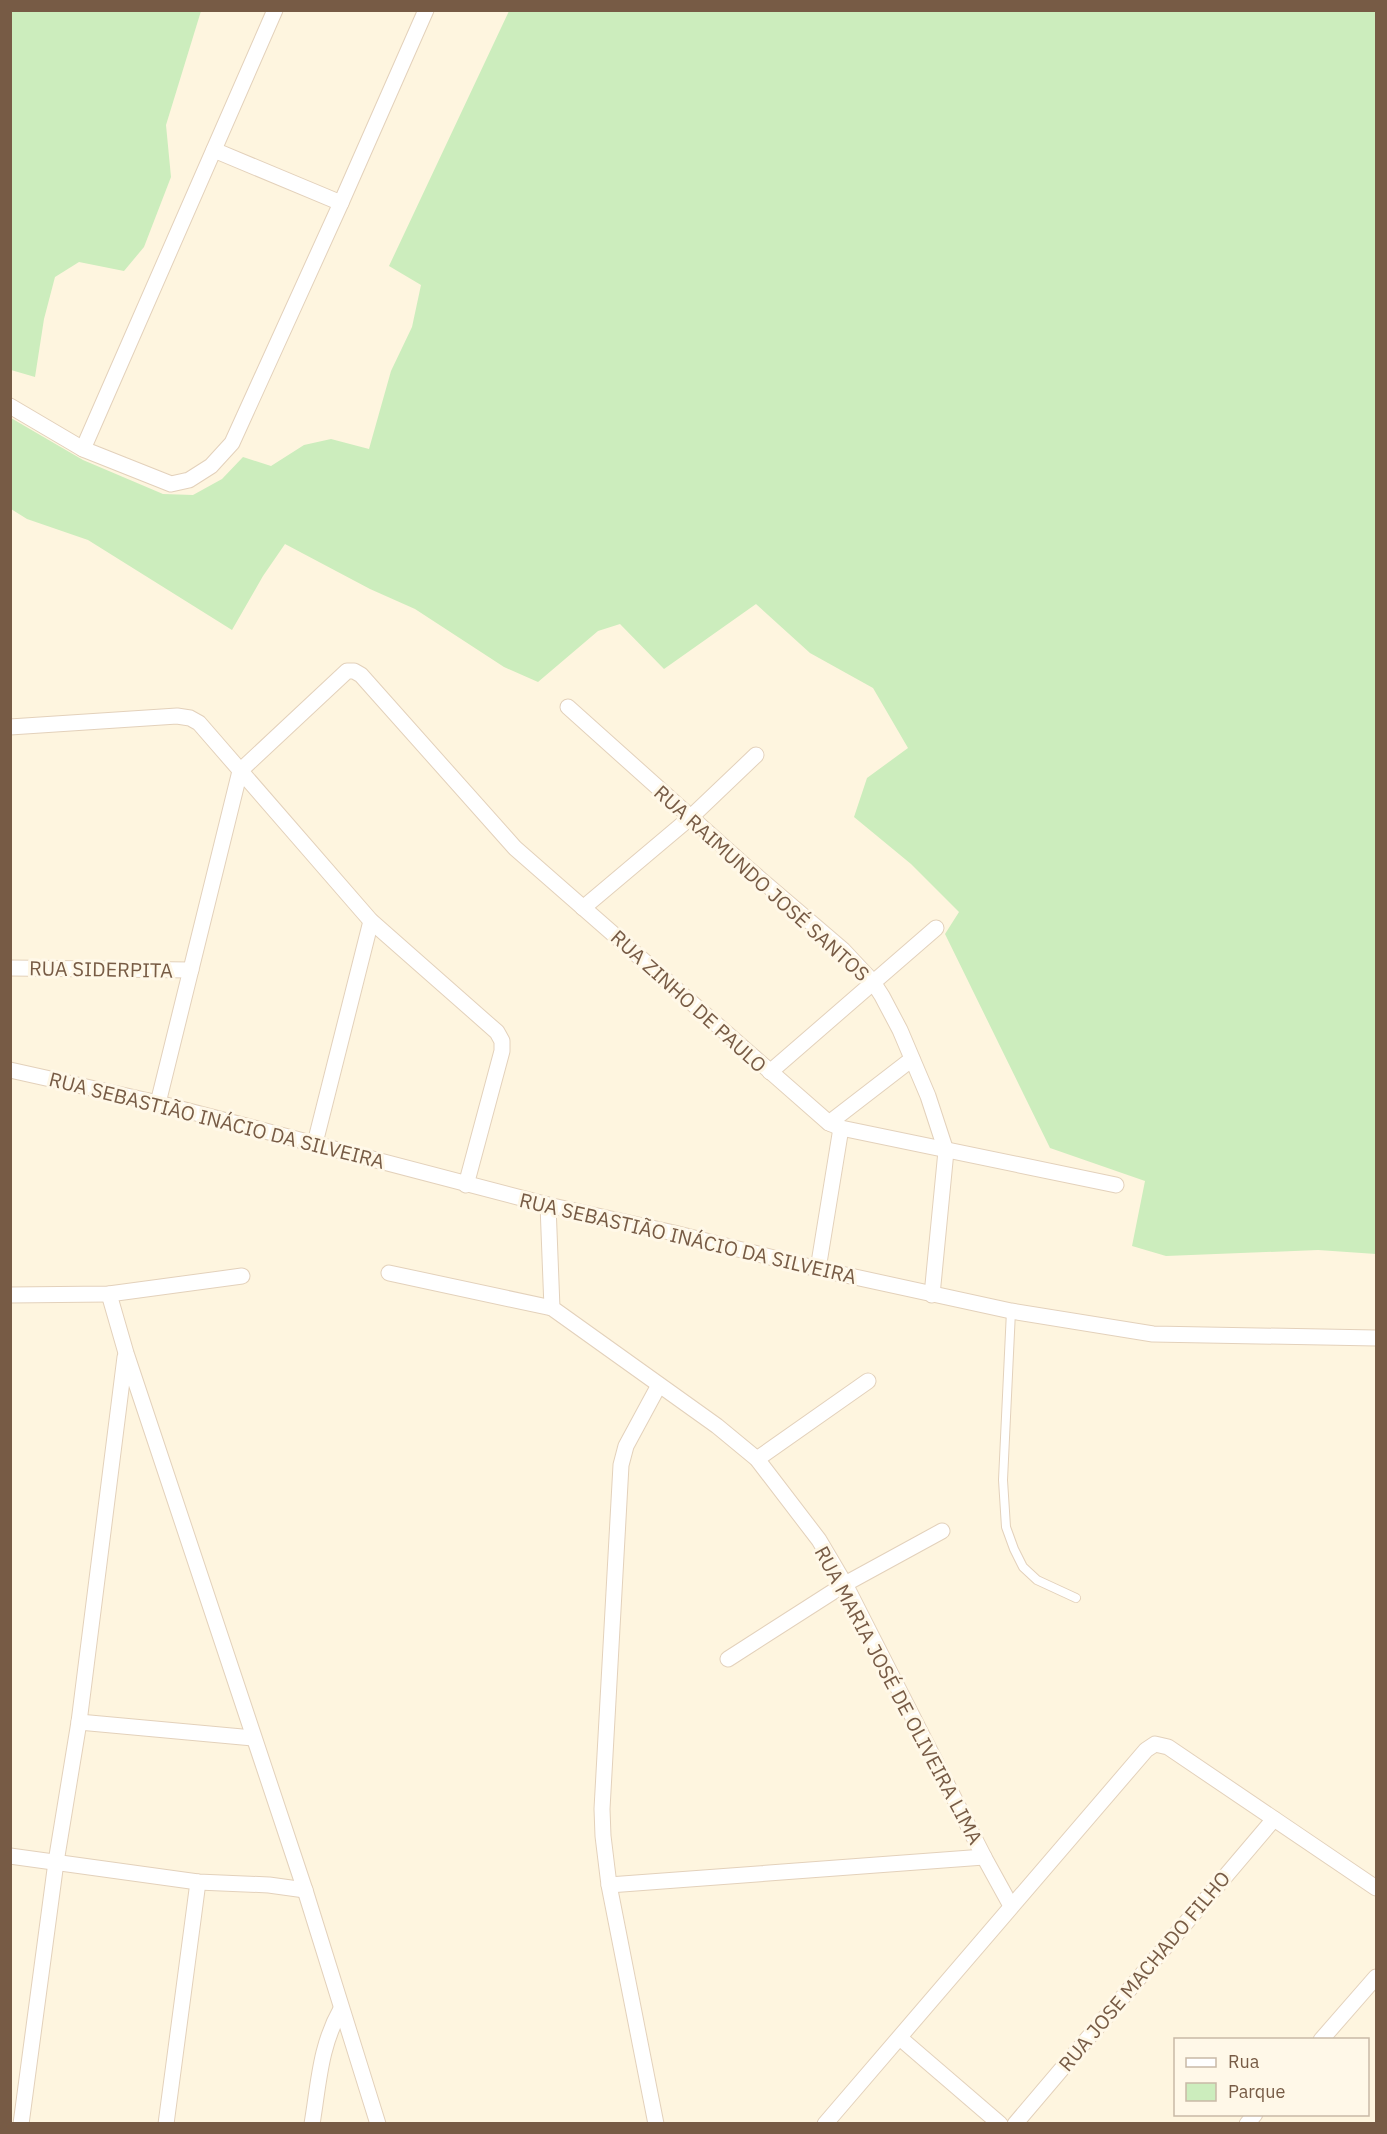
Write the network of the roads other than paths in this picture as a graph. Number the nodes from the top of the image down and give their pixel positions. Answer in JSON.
{"nodes":[{"id":1,"x":275,"y":10,"type":"edge"},
{"id":2,"x":426,"y":10,"type":"edge"},
{"id":3,"x":214,"y":150,"type":"junction"},
{"id":4,"x":341,"y":203,"type":"junction"},
{"id":5,"x":10,"y":406,"type":"edge"},
{"id":6,"x":83,"y":449,"type":"junction"},
{"id":7,"x":568,"y":707,"type":"dead end"},
{"id":8,"x":10,"y":727,"type":"edge"},
{"id":9,"x":756,"y":755,"type":"dead end"},
{"id":10,"x":240,"y":771,"type":"junction"},
{"id":11,"x":692,"y":817,"type":"junction"},
{"id":12,"x":583,"y":908,"type":"junction"},
{"id":13,"x":370,"y":921,"type":"junction"},
{"id":14,"x":936,"y":928,"type":"dead end"},
{"id":15,"x":10,"y":968,"type":"edge"},
{"id":16,"x":191,"y":970,"type":"junction"},
{"id":17,"x":873,"y":982,"type":"junction"},
{"id":18,"x":912,"y":1059,"type":"junction"},
{"id":19,"x":10,"y":1070,"type":"edge"},
{"id":20,"x":770,"y":1072,"type":"junction"},
{"id":21,"x":158,"y":1103,"type":"junction"},
{"id":22,"x":835,"y":1126,"type":"junction"},
{"id":23,"x":315,"y":1143,"type":"junction"},
{"id":24,"x":946,"y":1150,"type":"junction"},
{"id":25,"x":466,"y":1185,"type":"junction"},
{"id":26,"x":1116,"y":1185,"type":"dead end"},
{"id":27,"x":548,"y":1205,"type":"junction"},
{"id":28,"x":818,"y":1269,"type":"junction"},
{"id":29,"x":389,"y":1273,"type":"dead end"},
{"id":30,"x":242,"y":1276,"type":"dead end"},
{"id":31,"x":109,"y":1294,"type":"junction"},
{"id":32,"x":932,"y":1294,"type":"junction"},
{"id":33,"x":10,"y":1295,"type":"edge"},
{"id":34,"x":552,"y":1308,"type":"junction"},
{"id":35,"x":1011,"y":1311,"type":"junction"},
{"id":36,"x":1377,"y":1338,"type":"edge"},
{"id":37,"x":126,"y":1353,"type":"junction"},
{"id":38,"x":868,"y":1381,"type":"dead end"},
{"id":39,"x":659,"y":1385,"type":"junction"},
{"id":40,"x":757,"y":1459,"type":"junction"},
{"id":41,"x":942,"y":1531,"type":"dead end"},
{"id":42,"x":845,"y":1584,"type":"junction"},
{"id":43,"x":1076,"y":1598,"type":"dead end"},
{"id":44,"x":728,"y":1659,"type":"dead end"},
{"id":45,"x":79,"y":1722,"type":"junction"},
{"id":46,"x":253,"y":1738,"type":"junction"},
{"id":47,"x":1274,"y":1819,"type":"junction"},
{"id":48,"x":10,"y":1856,"type":"edge"},
{"id":49,"x":984,"y":1857,"type":"junction"},
{"id":50,"x":56,"y":1862,"type":"junction"},
{"id":51,"x":198,"y":1881,"type":"junction"},
{"id":52,"x":609,"y":1884,"type":"junction"},
{"id":53,"x":1377,"y":1888,"type":"edge"},
{"id":54,"x":305,"y":1890,"type":"junction"},
{"id":55,"x":1011,"y":1906,"type":"junction"},
{"id":56,"x":1377,"y":1977,"type":"edge"},
{"id":57,"x":341,"y":2009,"type":"junction"},
{"id":58,"x":900,"y":2037,"type":"junction"},
{"id":59,"x":1323,"y":2038,"type":"edge"},
{"id":60,"x":21,"y":2124,"type":"edge"},
{"id":61,"x":166,"y":2124,"type":"edge"},
{"id":62,"x":312,"y":2124,"type":"edge"},
{"id":63,"x":378,"y":2124,"type":"edge"},
{"id":64,"x":656,"y":2124,"type":"edge"},
{"id":65,"x":825,"y":2124,"type":"edge"},
{"id":66,"x":1000,"y":2124,"type":"edge"},
{"id":67,"x":1015,"y":2124,"type":"edge"}],
"edges":[{"from":1,"to":3,"type":"street"},
{"from":2,"to":4,"type":"street"},
{"from":3,"to":4,"type":"street"},
{"from":3,"to":6,"type":"street"},
{"from":4,"to":6,"type":"street"},
{"from":5,"to":6,"type":"street"},
{"from":7,"to":11,"type":"street","name":"RUA RAIMUNDO JOSÉ SANTOS"},
{"from":8,"to":10,"type":"street"},
{"from":9,"to":11,"type":"street"},
{"from":10,"to":12,"type":"street","name":"RUA ZINHO DE PAULO"},
{"from":10,"to":13,"type":"street"},
{"from":10,"to":16,"type":"street"},
{"from":11,"to":12,"type":"street"},
{"from":11,"to":17,"type":"street","name":"RUA RAIMUNDO JOSÉ SANTOS"},
{"from":12,"to":20,"type":"street","name":"RUA ZINHO DE PAULO"},
{"from":13,"to":23,"type":"street"},
{"from":13,"to":25,"type":"street"},
{"from":14,"to":17,"type":"street"},
{"from":15,"to":16,"type":"street","name":"RUA SIDERPITA"},
{"from":16,"to":21,"type":"street"},
{"from":17,"to":18,"type":"street","name":"RUA RAIMUNDO JOSÉ SANTOS"},
{"from":17,"to":20,"type":"street"},
{"from":18,"to":22,"type":"street"},
{"from":18,"to":24,"type":"street","name":"RUA RAIMUNDO JOSÉ SANTOS"},
{"from":19,"to":21,"type":"street","name":"RUA SEBASTIÃO INÁCIO DA SILVEIRA"},
{"from":20,"to":22,"type":"street","name":"RUA ZINHO DE PAULO"},
{"from":21,"to":23,"type":"street","name":"RUA SEBASTIÃO INÁCIO DA SILVEIRA"},
{"from":22,"to":24,"type":"street","name":"RUA ZINHO DE PAULO"},
{"from":22,"to":28,"type":"street"},
{"from":23,"to":25,"type":"street","name":"RUA SEBASTIÃO INÁCIO DA SILVEIRA"},
{"from":24,"to":26,"type":"street","name":"RUA ZINHO DE PAULO"},
{"from":24,"to":32,"type":"street","name":"RUA RAIMUNDO JOSÉ SANTOS"},
{"from":25,"to":27,"type":"street","name":"RUA SEBASTIÃO INÁCIO DA SILVEIRA"},
{"from":27,"to":28,"type":"street","name":"RUA SEBASTIÃO INÁCIO DA SILVEIRA"},
{"from":27,"to":34,"type":"street"},
{"from":28,"to":32,"type":"street","name":"RUA SEBASTIÃO INÁCIO DA SILVEIRA"},
{"from":29,"to":34,"type":"street"},
{"from":30,"to":31,"type":"street"},
{"from":31,"to":33,"type":"street"},
{"from":31,"to":37,"type":"street"},
{"from":32,"to":35,"type":"street","name":"RUA SEBASTIÃO INÁCIO DA SILVEIRA"},
{"from":34,"to":39,"type":"street","name":"RUA MARIA JOSÉ DE OLIVEIRA LIMA"},
{"from":35,"to":36,"type":"street","name":"RUA SEBASTIÃO INÁCIO DA SILVEIRA"},
{"from":35,"to":43,"type":"lane"},
{"from":37,"to":45,"type":"street"},
{"from":37,"to":46,"type":"street"},
{"from":38,"to":40,"type":"street"},
{"from":39,"to":40,"type":"street","name":"RUA MARIA JOSÉ DE OLIVEIRA LIMA"},
{"from":39,"to":52,"type":"street"},
{"from":40,"to":42,"type":"street","name":"RUA MARIA JOSÉ DE OLIVEIRA LIMA"},
{"from":41,"to":42,"type":"street"},
{"from":42,"to":44,"type":"street"},
{"from":42,"to":49,"type":"street","name":"RUA MARIA JOSÉ DE OLIVEIRA LIMA"},
{"from":45,"to":46,"type":"street"},
{"from":45,"to":50,"type":"street"},
{"from":46,"to":54,"type":"street"},
{"from":47,"to":53,"type":"street"},
{"from":47,"to":55,"type":"street"},
{"from":47,"to":67,"type":"street","name":"RUA JOSE MACHADO FILHO"},
{"from":48,"to":50,"type":"street"},
{"from":49,"to":52,"type":"street"},
{"from":49,"to":55,"type":"street","name":"RUA MARIA JOSÉ DE OLIVEIRA LIMA"},
{"from":50,"to":51,"type":"street"},
{"from":50,"to":60,"type":"street"},
{"from":51,"to":54,"type":"street"},
{"from":51,"to":61,"type":"street"},
{"from":52,"to":64,"type":"street"},
{"from":54,"to":57,"type":"street"},
{"from":55,"to":58,"type":"street"},
{"from":56,"to":59,"type":"street"},
{"from":57,"to":62,"type":"street"},
{"from":57,"to":63,"type":"street"},
{"from":58,"to":65,"type":"street"},
{"from":58,"to":66,"type":"street"}]}
